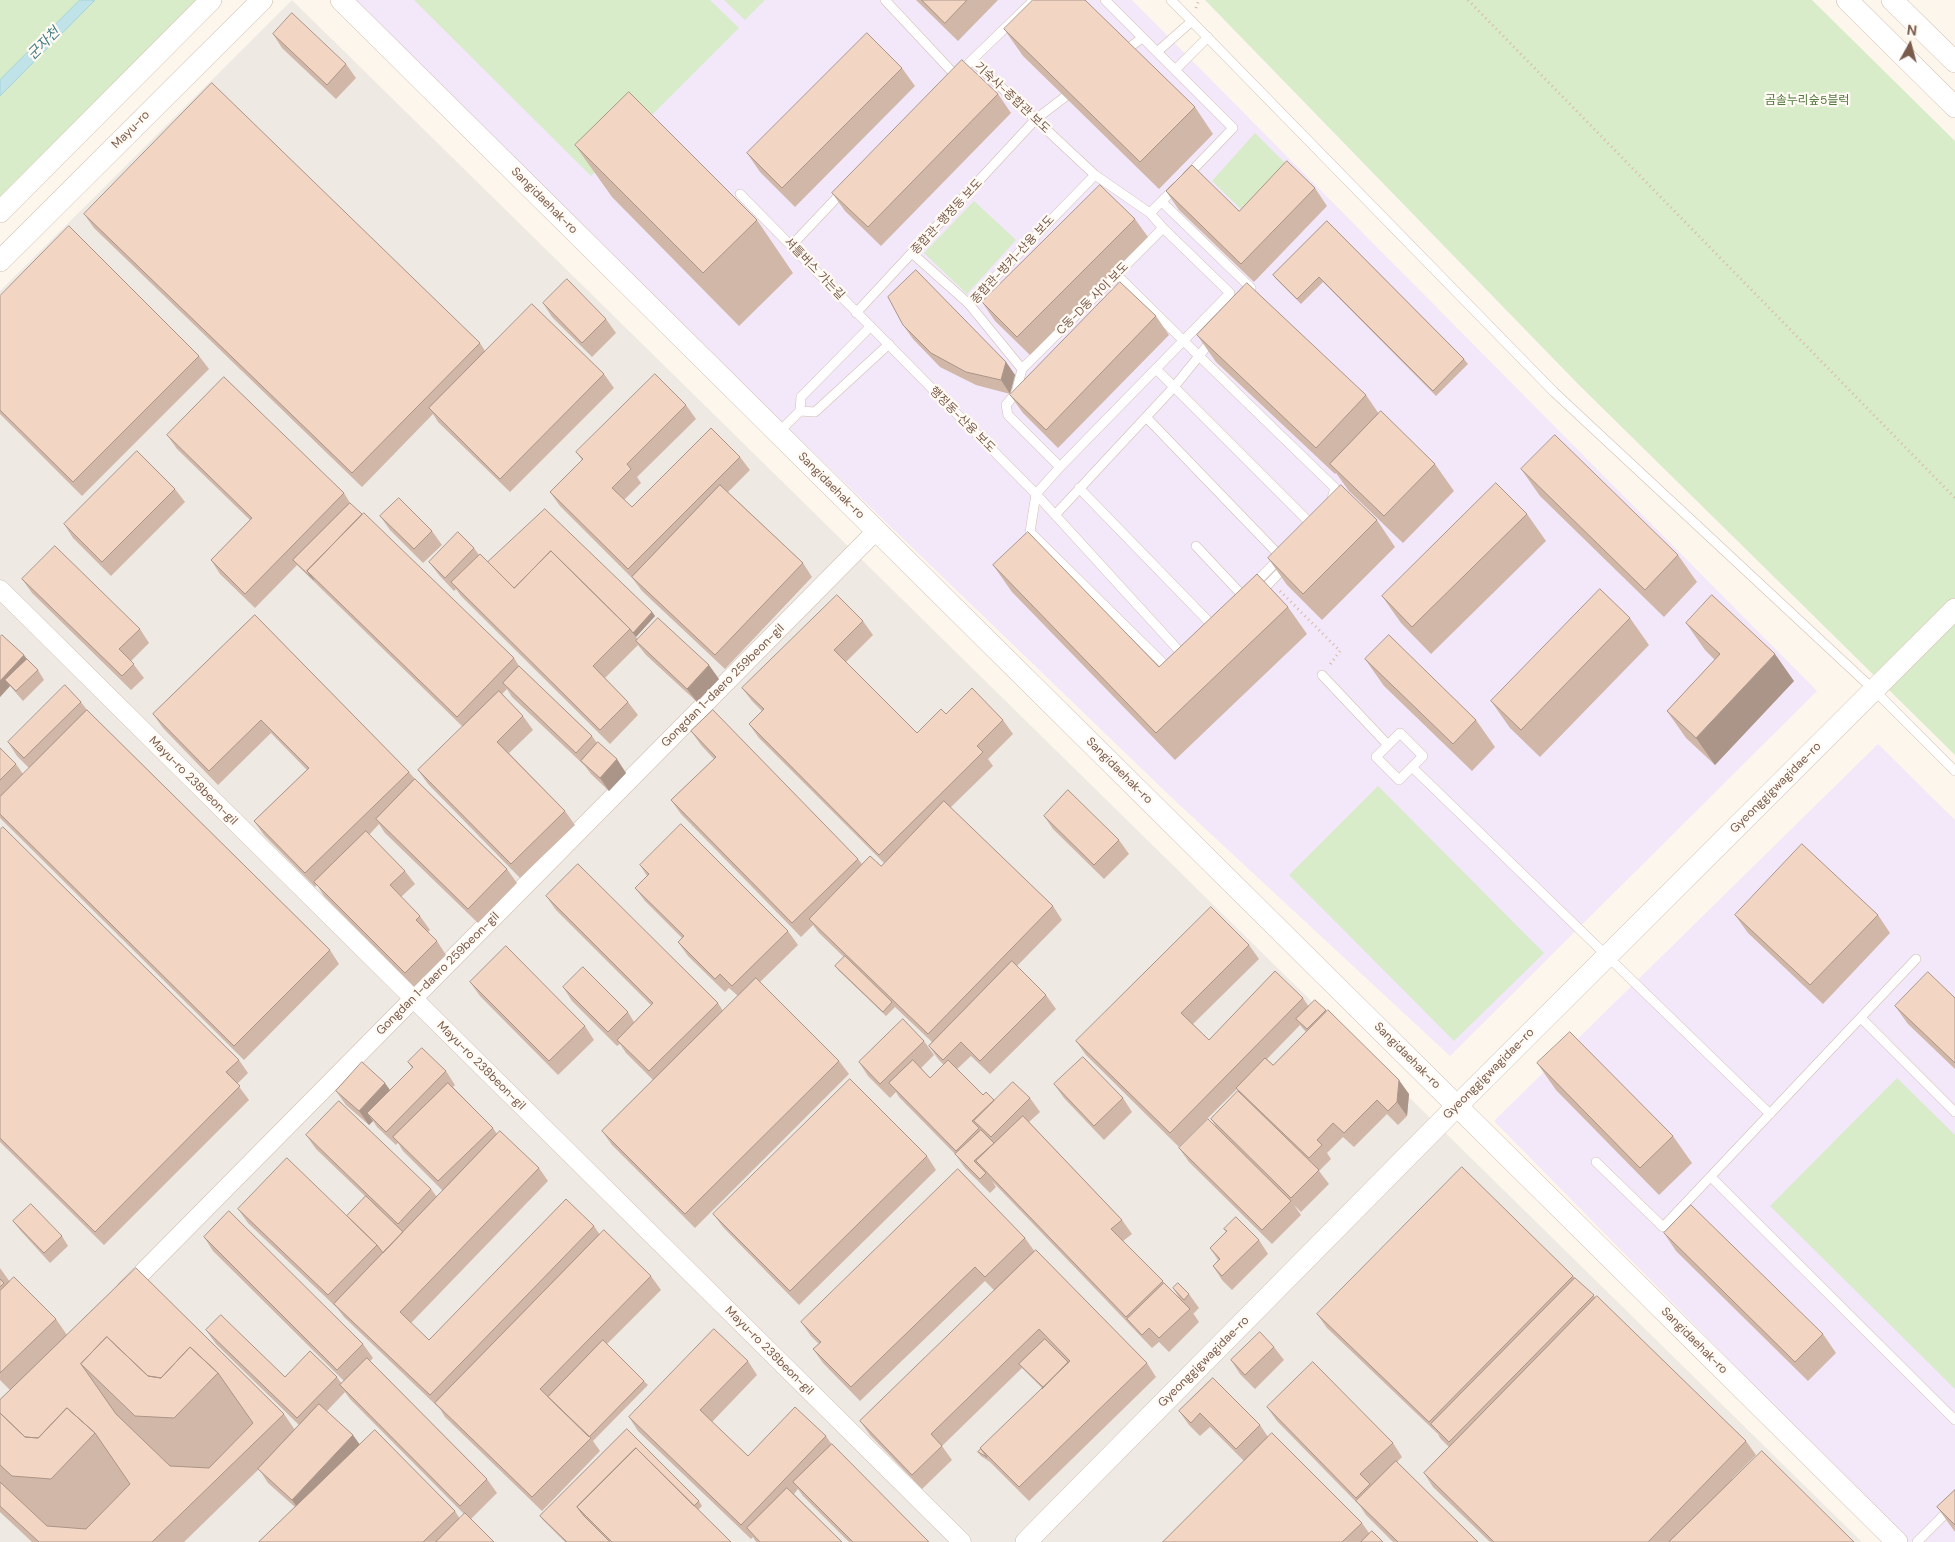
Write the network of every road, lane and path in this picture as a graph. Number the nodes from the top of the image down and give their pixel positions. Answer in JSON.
{"nodes":[{"id":1,"x":211,"y":0,"type":"edge"},
{"id":2,"x":262,"y":0,"type":"edge"},
{"id":3,"x":341,"y":0,"type":"edge"},
{"id":4,"x":885,"y":0,"type":"edge"},
{"id":5,"x":1034,"y":0,"type":"edge"},
{"id":6,"x":1105,"y":0,"type":"edge"},
{"id":7,"x":1171,"y":0,"type":"edge"},
{"id":8,"x":1468,"y":0,"type":"edge"},
{"id":9,"x":1847,"y":0,"type":"edge"},
{"id":10,"x":1892,"y":0,"type":"edge"},
{"id":11,"x":1192,"y":21,"type":"junction"},
{"id":12,"x":1208,"y":37,"type":"junction"},
{"id":13,"x":1142,"y":38,"type":"junction"},
{"id":14,"x":1157,"y":52,"type":"junction"},
{"id":15,"x":972,"y":60,"type":"junction"},
{"id":16,"x":1112,"y":61,"type":"edge"},
{"id":17,"x":1955,"y":62,"type":"edge"},
{"id":18,"x":1175,"y":70,"type":"junction"},
{"id":19,"x":1082,"y":84,"type":"edge"},
{"id":20,"x":1955,"y":107,"type":"edge"},
{"id":21,"x":1036,"y":120,"type":"junction"},
{"id":22,"x":1094,"y":175,"type":"junction"},
{"id":23,"x":848,"y":185,"type":"edge"},
{"id":24,"x":740,"y":194,"type":"dead end"},
{"id":25,"x":1162,"y":202,"type":"junction"},
{"id":26,"x":0,"y":212,"type":"edge"},
{"id":27,"x":1150,"y":213,"type":"junction"},
{"id":28,"x":1163,"y":228,"type":"junction"},
{"id":29,"x":792,"y":245,"type":"junction"},
{"id":30,"x":913,"y":254,"type":"junction"},
{"id":31,"x":0,"y":261,"type":"edge"},
{"id":32,"x":1117,"y":275,"type":"junction"},
{"id":33,"x":1240,"y":302,"type":"edge"},
{"id":34,"x":968,"y":304,"type":"junction"},
{"id":35,"x":856,"y":313,"type":"junction"},
{"id":36,"x":870,"y":327,"type":"junction"},
{"id":37,"x":1220,"y":330,"type":"edge"},
{"id":38,"x":1184,"y":340,"type":"junction"},
{"id":39,"x":889,"y":344,"type":"junction"},
{"id":40,"x":1199,"y":356,"type":"junction"},
{"id":41,"x":1022,"y":369,"type":"junction"},
{"id":42,"x":1156,"y":369,"type":"junction"},
{"id":43,"x":1174,"y":387,"type":"junction"},
{"id":44,"x":800,"y":411,"type":"junction"},
{"id":45,"x":1146,"y":417,"type":"junction"},
{"id":46,"x":778,"y":433,"type":"junction"},
{"id":47,"x":1060,"y":467,"type":"junction"},
{"id":48,"x":1079,"y":488,"type":"junction"},
{"id":49,"x":1036,"y":494,"type":"junction"},
{"id":50,"x":1955,"y":498,"type":"edge"},
{"id":51,"x":1055,"y":515,"type":"junction"},
{"id":52,"x":876,"y":530,"type":"junction"},
{"id":53,"x":1196,"y":546,"type":"dead end"},
{"id":54,"x":1288,"y":555,"type":"junction"},
{"id":55,"x":1264,"y":574,"type":"junction"},
{"id":56,"x":0,"y":589,"type":"edge"},
{"id":57,"x":1252,"y":600,"type":"edge"},
{"id":58,"x":1955,"y":609,"type":"edge"},
{"id":59,"x":1212,"y":625,"type":"edge"},
{"id":60,"x":1194,"y":643,"type":"edge"},
{"id":61,"x":1177,"y":676,"type":"edge"},
{"id":62,"x":1322,"y":676,"type":"joint"},
{"id":63,"x":1874,"y":690,"type":"junction"},
{"id":64,"x":1388,"y":745,"type":"junction"},
{"id":65,"x":1412,"y":767,"type":"junction"},
{"id":66,"x":1955,"y":771,"type":"edge"},
{"id":67,"x":1606,"y":957,"type":"junction"},
{"id":68,"x":1916,"y":959,"type":"dead end"},
{"id":69,"x":413,"y":999,"type":"junction"},
{"id":70,"x":1861,"y":1018,"type":"junction"},
{"id":71,"x":1457,"y":1106,"type":"junction"},
{"id":72,"x":1955,"y":1112,"type":"edge"},
{"id":73,"x":1770,"y":1114,"type":"junction"},
{"id":74,"x":1596,"y":1162,"type":"dead end"},
{"id":75,"x":1711,"y":1177,"type":"junction"},
{"id":76,"x":112,"y":1304,"type":"edge"},
{"id":77,"x":1955,"y":1420,"type":"edge"},
{"id":78,"x":1955,"y":1504,"type":"edge"},
{"id":79,"x":962,"y":1542,"type":"edge"},
{"id":80,"x":1026,"y":1542,"type":"edge"},
{"id":81,"x":1897,"y":1542,"type":"edge"},
{"id":82,"x":1917,"y":1542,"type":"edge"}],
"edges":[{"from":1,"to":26,"type":"street"},
{"from":2,"to":31,"type":"street","name":"Mayu-ro"},
{"from":3,"to":46,"type":"street","name":"Sangidaehak-ro"},
{"from":4,"to":15,"type":"lane","name":"기숙사-종합관 보도"},
{"from":5,"to":15,"type":"lane"},
{"from":6,"to":13,"type":"lane"},
{"from":7,"to":11,"type":"lane"},
{"from":8,"to":50,"type":"path"},
{"from":9,"to":20,"type":"street"},
{"from":10,"to":17,"type":"street"},
{"from":11,"to":12,"type":"lane"},
{"from":11,"to":14,"type":"lane"},
{"from":12,"to":18,"type":"lane"},
{"from":12,"to":63,"type":"lane"},
{"from":13,"to":14,"type":"lane"},
{"from":13,"to":16,"type":"lane"},
{"from":14,"to":18,"type":"lane"},
{"from":15,"to":21,"type":"lane","name":"기숙사-종합관 보도"},
{"from":18,"to":25,"type":"lane"},
{"from":19,"to":21,"type":"lane","name":"종합관-행정동 보도"},
{"from":21,"to":22,"type":"lane","name":"기숙사-종합관 보도"},
{"from":21,"to":30,"type":"lane","name":"종합관-행정동 보도"},
{"from":22,"to":27,"type":"lane","name":"기숙사-종합관 보도"},
{"from":22,"to":34,"type":"lane","name":"종합관-벙커-산융 보도"},
{"from":23,"to":29,"type":"lane"},
{"from":24,"to":29,"type":"lane","name":"셔틀버스 가는길"},
{"from":25,"to":27,"type":"lane"},
{"from":25,"to":33,"type":"lane"},
{"from":27,"to":28,"type":"lane","name":"기숙사-종합관 보도"},
{"from":28,"to":32,"type":"lane","name":"C동-D동 사이 보도"},
{"from":28,"to":38,"type":"lane","name":"기숙사-종합관 보도"},
{"from":29,"to":35,"type":"lane","name":"셔틀버스 가는길"},
{"from":30,"to":34,"type":"lane"},
{"from":30,"to":35,"type":"lane","name":"종합관-행정동 보도"},
{"from":32,"to":38,"type":"lane"},
{"from":32,"to":41,"type":"lane","name":"C동-D동 사이 보도"},
{"from":34,"to":41,"type":"lane","name":"종합관-벙커-산융 보도"},
{"from":35,"to":36,"type":"lane","name":"셔틀버스 가는길"},
{"from":36,"to":39,"type":"lane","name":"셔틀버스 가는길"},
{"from":36,"to":44,"type":"lane"},
{"from":37,"to":40,"type":"lane"},
{"from":38,"to":40,"type":"lane"},
{"from":38,"to":42,"type":"lane"},
{"from":39,"to":44,"type":"lane"},
{"from":39,"to":49,"type":"lane","name":"행정동-산융 보도"},
{"from":40,"to":43,"type":"lane"},
{"from":40,"to":43,"type":"lane"},
{"from":41,"to":47,"type":"lane"},
{"from":42,"to":43,"type":"lane"},
{"from":42,"to":47,"type":"lane"},
{"from":43,"to":45,"type":"lane"},
{"from":44,"to":46,"type":"lane"},
{"from":45,"to":48,"type":"lane"},
{"from":45,"to":54,"type":"lane"},
{"from":46,"to":52,"type":"street","name":"Sangidaehak-ro"},
{"from":47,"to":49,"type":"lane"},
{"from":48,"to":51,"type":"lane"},
{"from":48,"to":59,"type":"lane"},
{"from":49,"to":51,"type":"lane","name":"행정동-산융 보도"},
{"from":49,"to":61,"type":"lane"},
{"from":51,"to":60,"type":"lane","name":"행정동-산융 보도"},
{"from":52,"to":69,"type":"street","name":"Gongdan 1-daero 259beon-gil"},
{"from":52,"to":71,"type":"street","name":"Sangidaehak-ro"},
{"from":53,"to":55,"type":"lane"},
{"from":54,"to":55,"type":"lane"},
{"from":54,"to":57,"type":"lane"},
{"from":55,"to":62,"type":"path"},
{"from":56,"to":69,"type":"street","name":"Mayu-ro 238beon-gil"},
{"from":58,"to":63,"type":"street","name":"Gyeonggigwagidae-ro"},
{"from":62,"to":64,"type":"lane"},
{"from":63,"to":66,"type":"lane"},
{"from":63,"to":67,"type":"street","name":"Gyeonggigwagidae-ro"},
{"from":64,"to":65,"type":"lane"},
{"from":64,"to":65,"type":"lane"},
{"from":65,"to":67,"type":"lane"},
{"from":67,"to":71,"type":"street","name":"Gyeonggigwagidae-ro"},
{"from":67,"to":73,"type":"lane"},
{"from":68,"to":70,"type":"lane"},
{"from":69,"to":76,"type":"street","name":"Gongdan 1-daero 259beon-gil"},
{"from":69,"to":79,"type":"street","name":"Mayu-ro 238beon-gil"},
{"from":70,"to":72,"type":"lane"},
{"from":70,"to":73,"type":"lane"},
{"from":71,"to":80,"type":"street","name":"Gyeonggigwagidae-ro"},
{"from":71,"to":81,"type":"street","name":"Sangidaehak-ro"},
{"from":73,"to":75,"type":"lane"},
{"from":74,"to":75,"type":"lane"},
{"from":75,"to":77,"type":"lane"},
{"from":78,"to":82,"type":"lane"}]}
